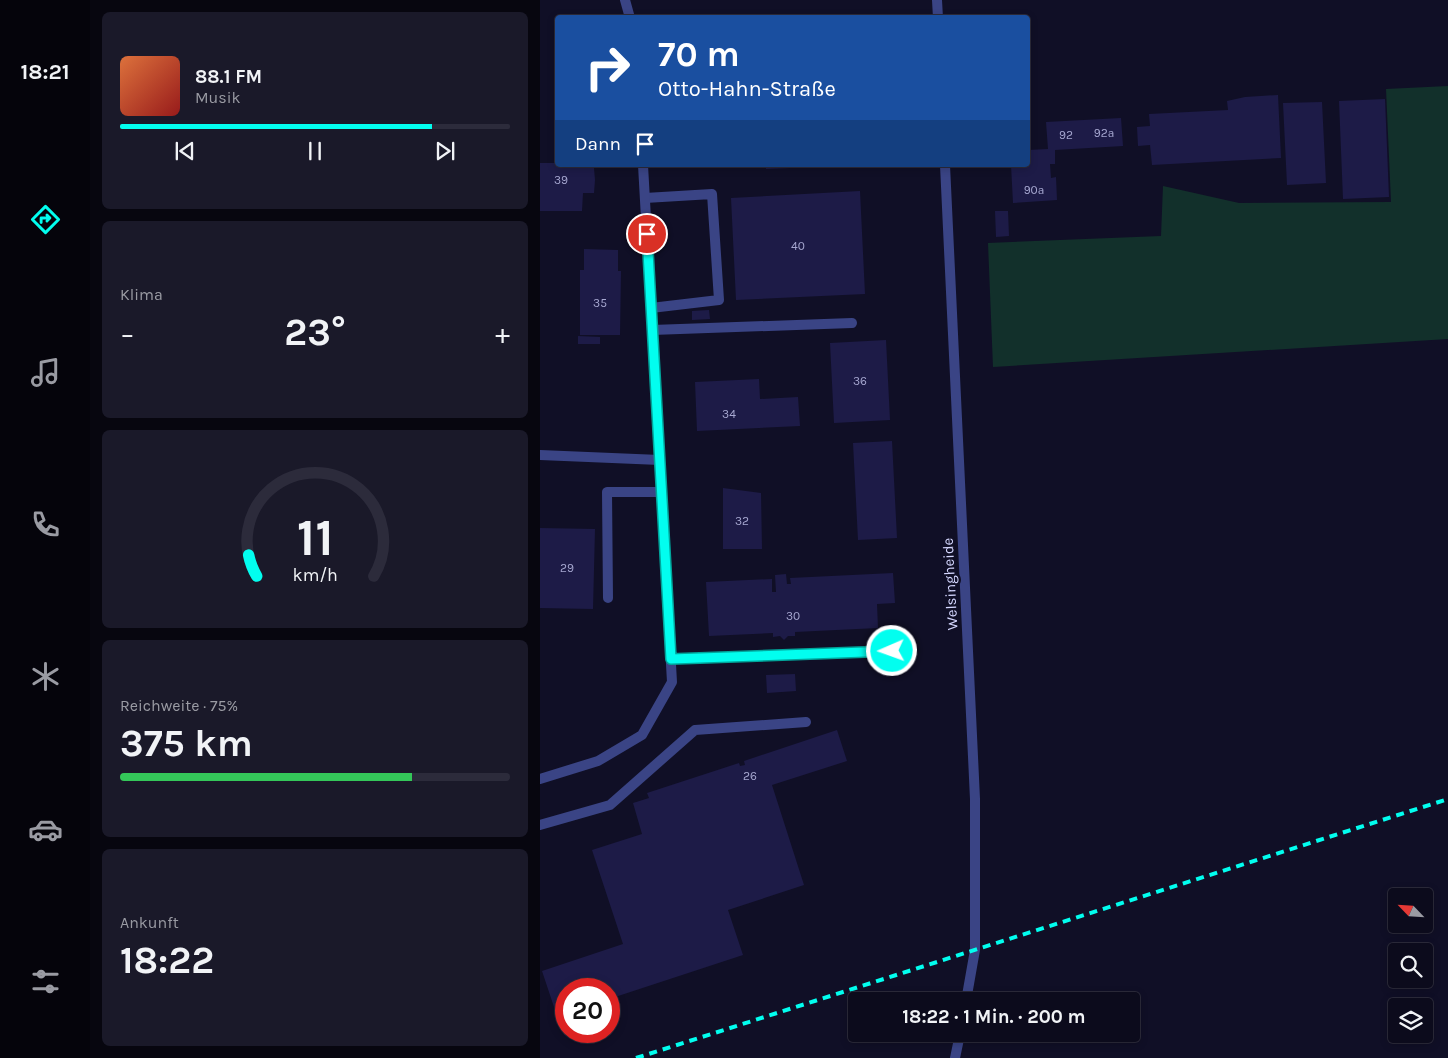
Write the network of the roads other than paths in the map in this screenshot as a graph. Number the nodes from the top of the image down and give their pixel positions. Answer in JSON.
{"nodes":[{"id":1,"x":625,"y":0,"type":"edge"},
{"id":2,"x":937,"y":0,"type":"edge"},
{"id":3,"x":629,"y":15,"type":"edge"},
{"id":4,"x":938,"y":15,"type":"edge"},
{"id":5,"x":643,"y":167,"type":"edge"},
{"id":6,"x":945,"y":167,"type":"edge"},
{"id":7,"x":645,"y":198,"type":"junction"},
{"id":8,"x":651,"y":308,"type":"junction"},
{"id":9,"x":852,"y":323,"type":"dead end"},
{"id":10,"x":652,"y":330,"type":"junction"},
{"id":11,"x":540,"y":455,"type":"edge"},
{"id":12,"x":660,"y":460,"type":"junction"},
{"id":13,"x":662,"y":492,"type":"junction"},
{"id":14,"x":608,"y":598,"type":"dead end"},
{"id":15,"x":892,"y":651,"type":"dead end"},
{"id":16,"x":671,"y":659,"type":"junction"},
{"id":17,"x":806,"y":722,"type":"dead end"},
{"id":18,"x":540,"y":779,"type":"edge"},
{"id":19,"x":540,"y":825,"type":"edge"},
{"id":20,"x":967,"y":992,"type":"edge"},
{"id":21,"x":958,"y":1042,"type":"edge"},
{"id":22,"x":955,"y":1058,"type":"edge"}],
"edges":[{"from":1,"to":3,"type":"street"},
{"from":2,"to":4,"type":"street"},
{"from":5,"to":7,"type":"street"},
{"from":6,"to":20,"type":"street","name":"Welsingheide"},
{"from":7,"to":8,"type":"street"},
{"from":7,"to":8,"type":"street"},
{"from":8,"to":10,"type":"street"},
{"from":9,"to":10,"type":"street"},
{"from":10,"to":12,"type":"street"},
{"from":11,"to":12,"type":"street"},
{"from":12,"to":13,"type":"street"},
{"from":13,"to":14,"type":"street"},
{"from":13,"to":16,"type":"street"},
{"from":15,"to":16,"type":"street"},
{"from":16,"to":18,"type":"street"},
{"from":17,"to":19,"type":"street"},
{"from":21,"to":22,"type":"street"}]}
